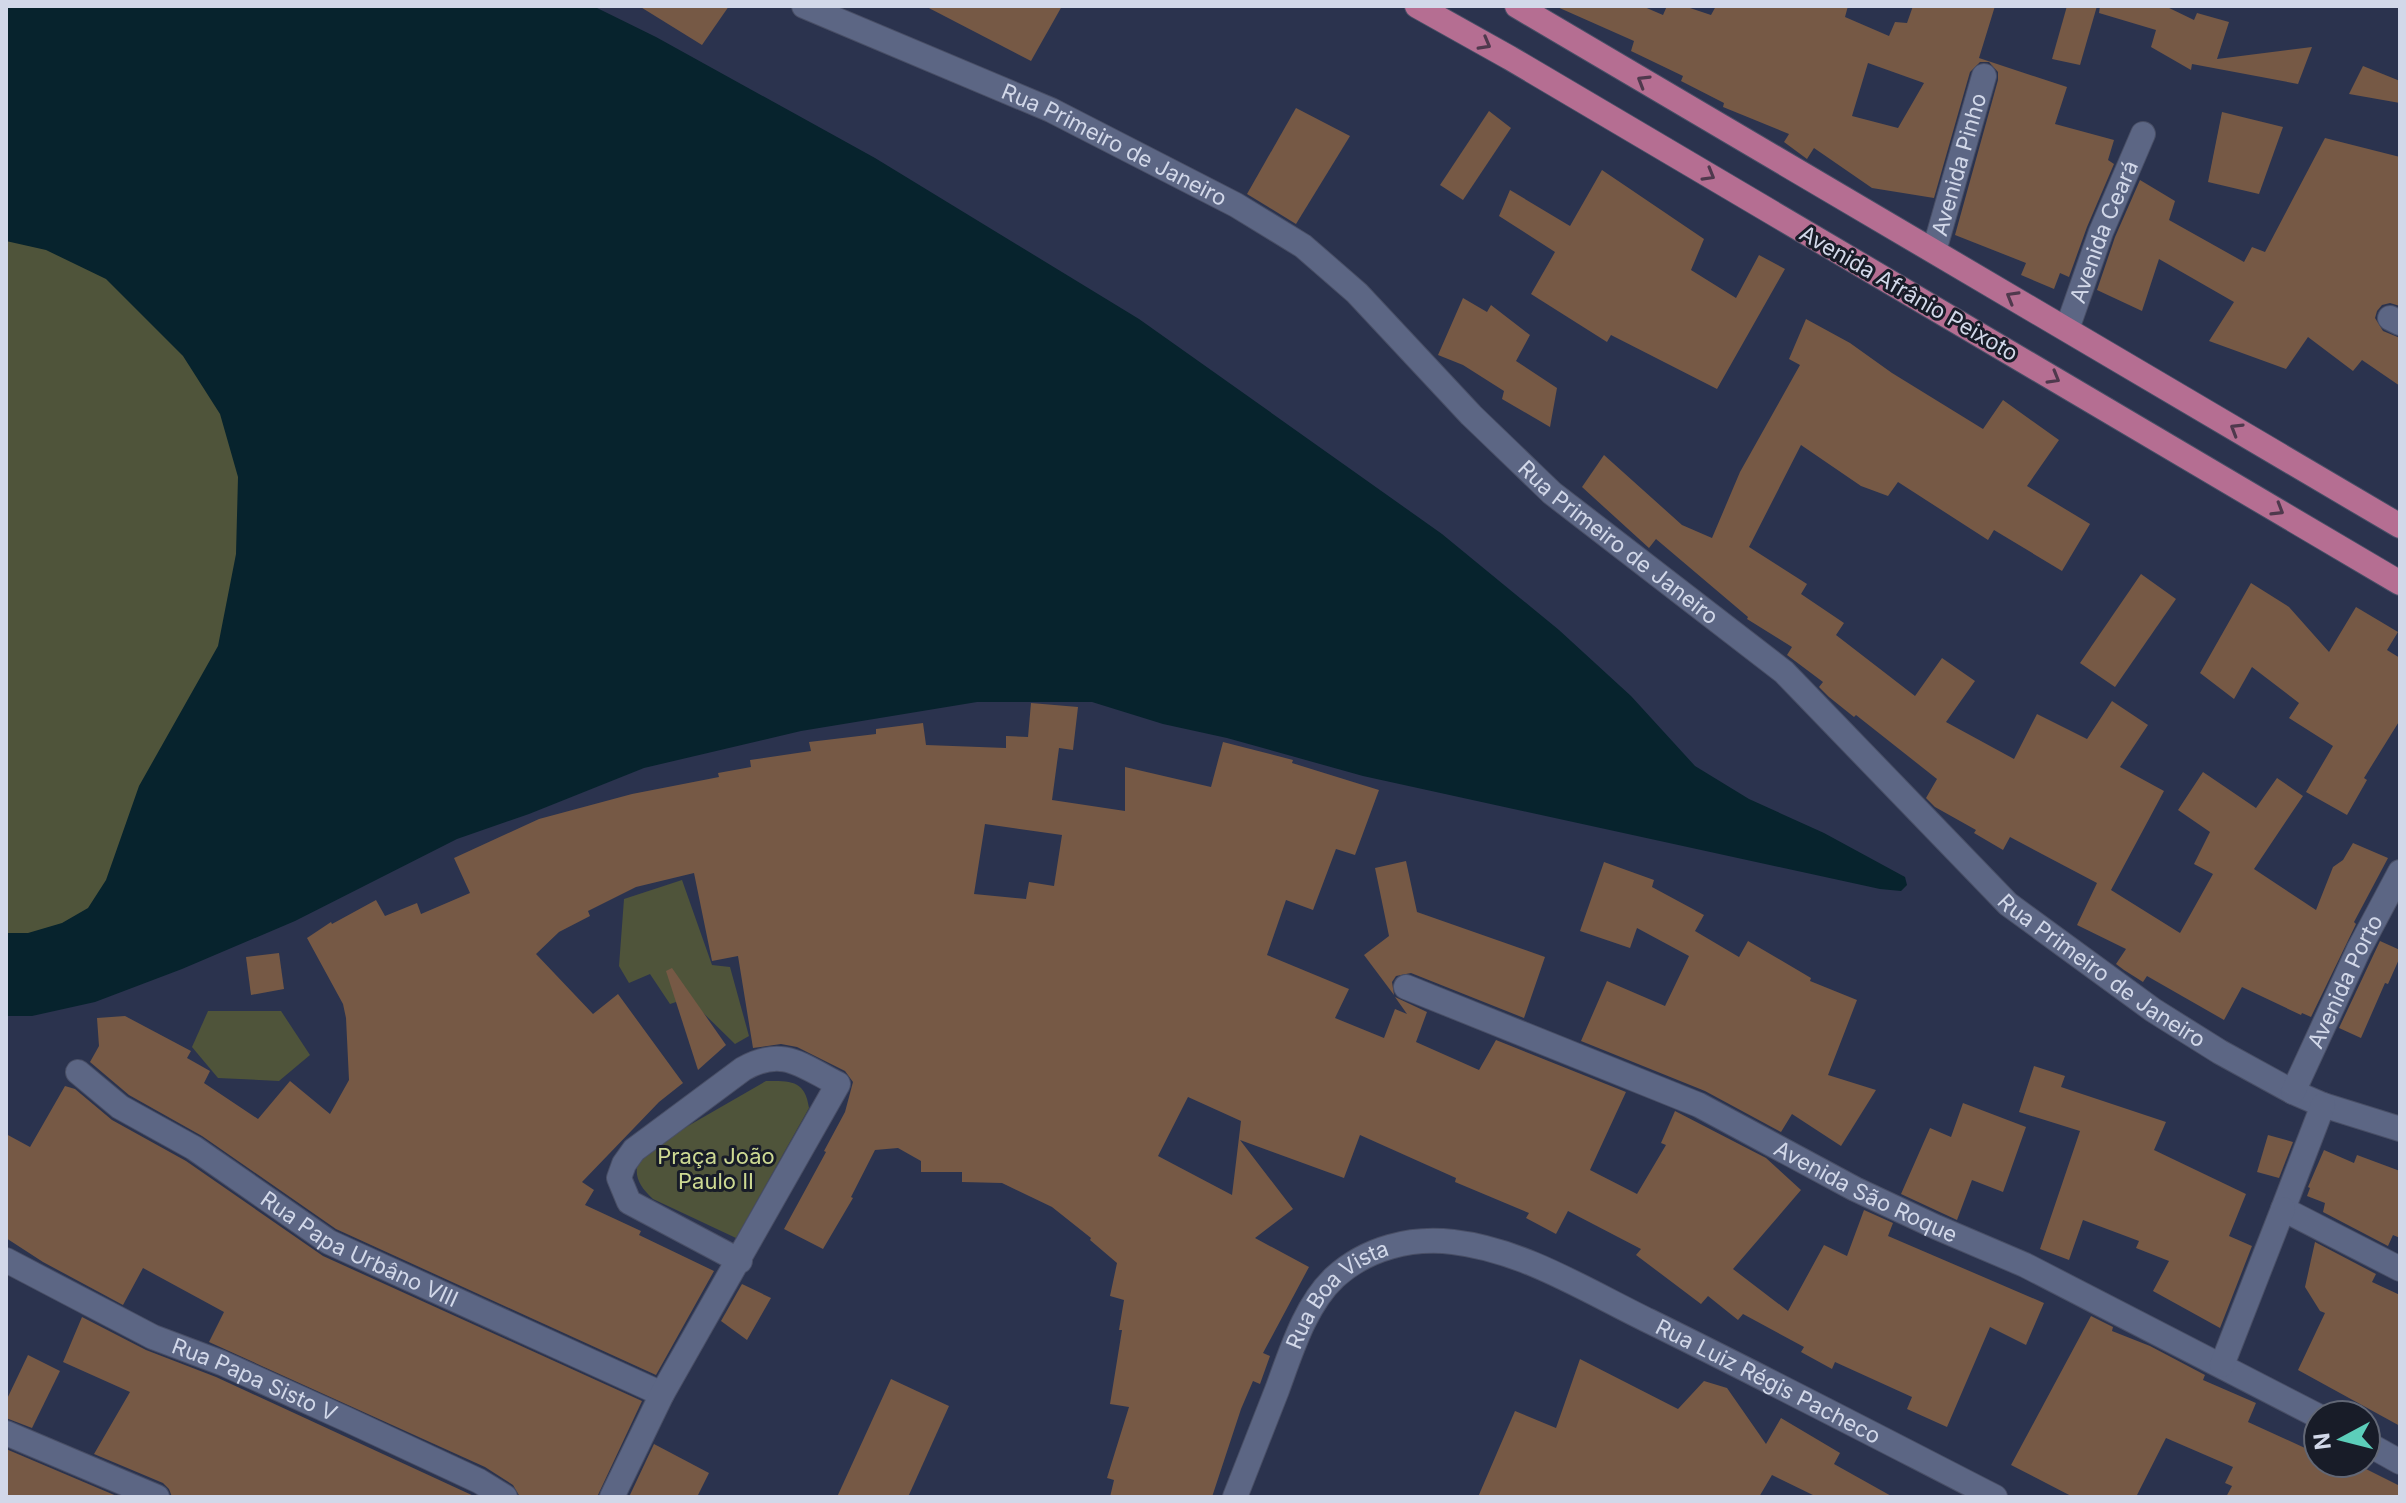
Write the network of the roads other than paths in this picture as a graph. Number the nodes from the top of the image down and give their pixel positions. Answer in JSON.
{"nodes":[{"id":1,"x":804,"y":6,"type":"edge"},
{"id":2,"x":1417,"y":6,"type":"edge"},
{"id":3,"x":1517,"y":6,"type":"edge"},
{"id":4,"x":1984,"y":76,"type":"dead end"},
{"id":5,"x":2143,"y":134,"type":"dead end"},
{"id":6,"x":1934,"y":251,"type":"junction"},
{"id":7,"x":2067,"y":329,"type":"junction"},
{"id":8,"x":2400,"y":526,"type":"edge"},
{"id":9,"x":2400,"y":583,"type":"edge"},
{"id":10,"x":2400,"y":872,"type":"edge"},
{"id":11,"x":1406,"y":987,"type":"dead end"},
{"id":12,"x":78,"y":1072,"type":"dead end"},
{"id":13,"x":2293,"y":1092,"type":"junction"},
{"id":14,"x":2323,"y":1105,"type":"junction"},
{"id":15,"x":2400,"y":1129,"type":"edge"},
{"id":16,"x":2283,"y":1209,"type":"junction"},
{"id":17,"x":6,"y":1260,"type":"edge"},
{"id":18,"x":740,"y":1261,"type":"junction"},
{"id":19,"x":1541,"y":1268,"type":"joint"},
{"id":20,"x":2400,"y":1269,"type":"edge"},
{"id":21,"x":2222,"y":1365,"type":"junction"},
{"id":22,"x":662,"y":1394,"type":"junction"},
{"id":23,"x":2302,"y":1408,"type":"edge"},
{"id":24,"x":6,"y":1433,"type":"edge"},
{"id":25,"x":2382,"y":1452,"type":"edge"},
{"id":26,"x":2400,"y":1462,"type":"edge"},
{"id":27,"x":157,"y":1497,"type":"edge"},
{"id":28,"x":505,"y":1497,"type":"edge"},
{"id":29,"x":612,"y":1497,"type":"edge"},
{"id":30,"x":1235,"y":1497,"type":"edge"},
{"id":31,"x":1995,"y":1497,"type":"edge"}],
"edges":[{"from":1,"to":13,"type":"street","name":"Rua Primeiro de Janeiro"},
{"from":2,"to":9,"type":"main road","name":"Avenida Afrânio Peixoto","one_way":true},
{"from":6,"to":3,"type":"main road","one_way":true},
{"from":4,"to":6,"type":"street","name":"Avenida Pinho"},
{"from":5,"to":7,"type":"street","name":"Avenida Ceará"},
{"from":7,"to":6,"type":"main road","one_way":true},
{"from":8,"to":7,"type":"main road","one_way":true},
{"from":10,"to":13,"type":"street","name":"Avenida Porto"},
{"from":11,"to":21,"type":"street","name":"Avenida São Roque"},
{"from":12,"to":22,"type":"street","name":"Rua Papa Urbâno VIII"},
{"from":13,"to":14,"type":"street","name":"Rua Primeiro de Janeiro"},
{"from":14,"to":15,"type":"street","name":"Rua Primeiro de Janeiro"},
{"from":14,"to":16,"type":"street"},
{"from":16,"to":20,"type":"street"},
{"from":16,"to":21,"type":"street"},
{"from":17,"to":28,"type":"street","name":"Rua Papa Sisto V"},
{"from":18,"to":18,"type":"street"},
{"from":18,"to":22,"type":"street"},
{"from":19,"to":30,"type":"street","name":"Rua Boa Vista"},
{"from":19,"to":31,"type":"street","name":"Rua Luiz Régis Pacheco"},
{"from":21,"to":23,"type":"street","name":"Avenida São Roque"},
{"from":22,"to":29,"type":"street"},
{"from":24,"to":27,"type":"street"},
{"from":25,"to":26,"type":"street"}]}
